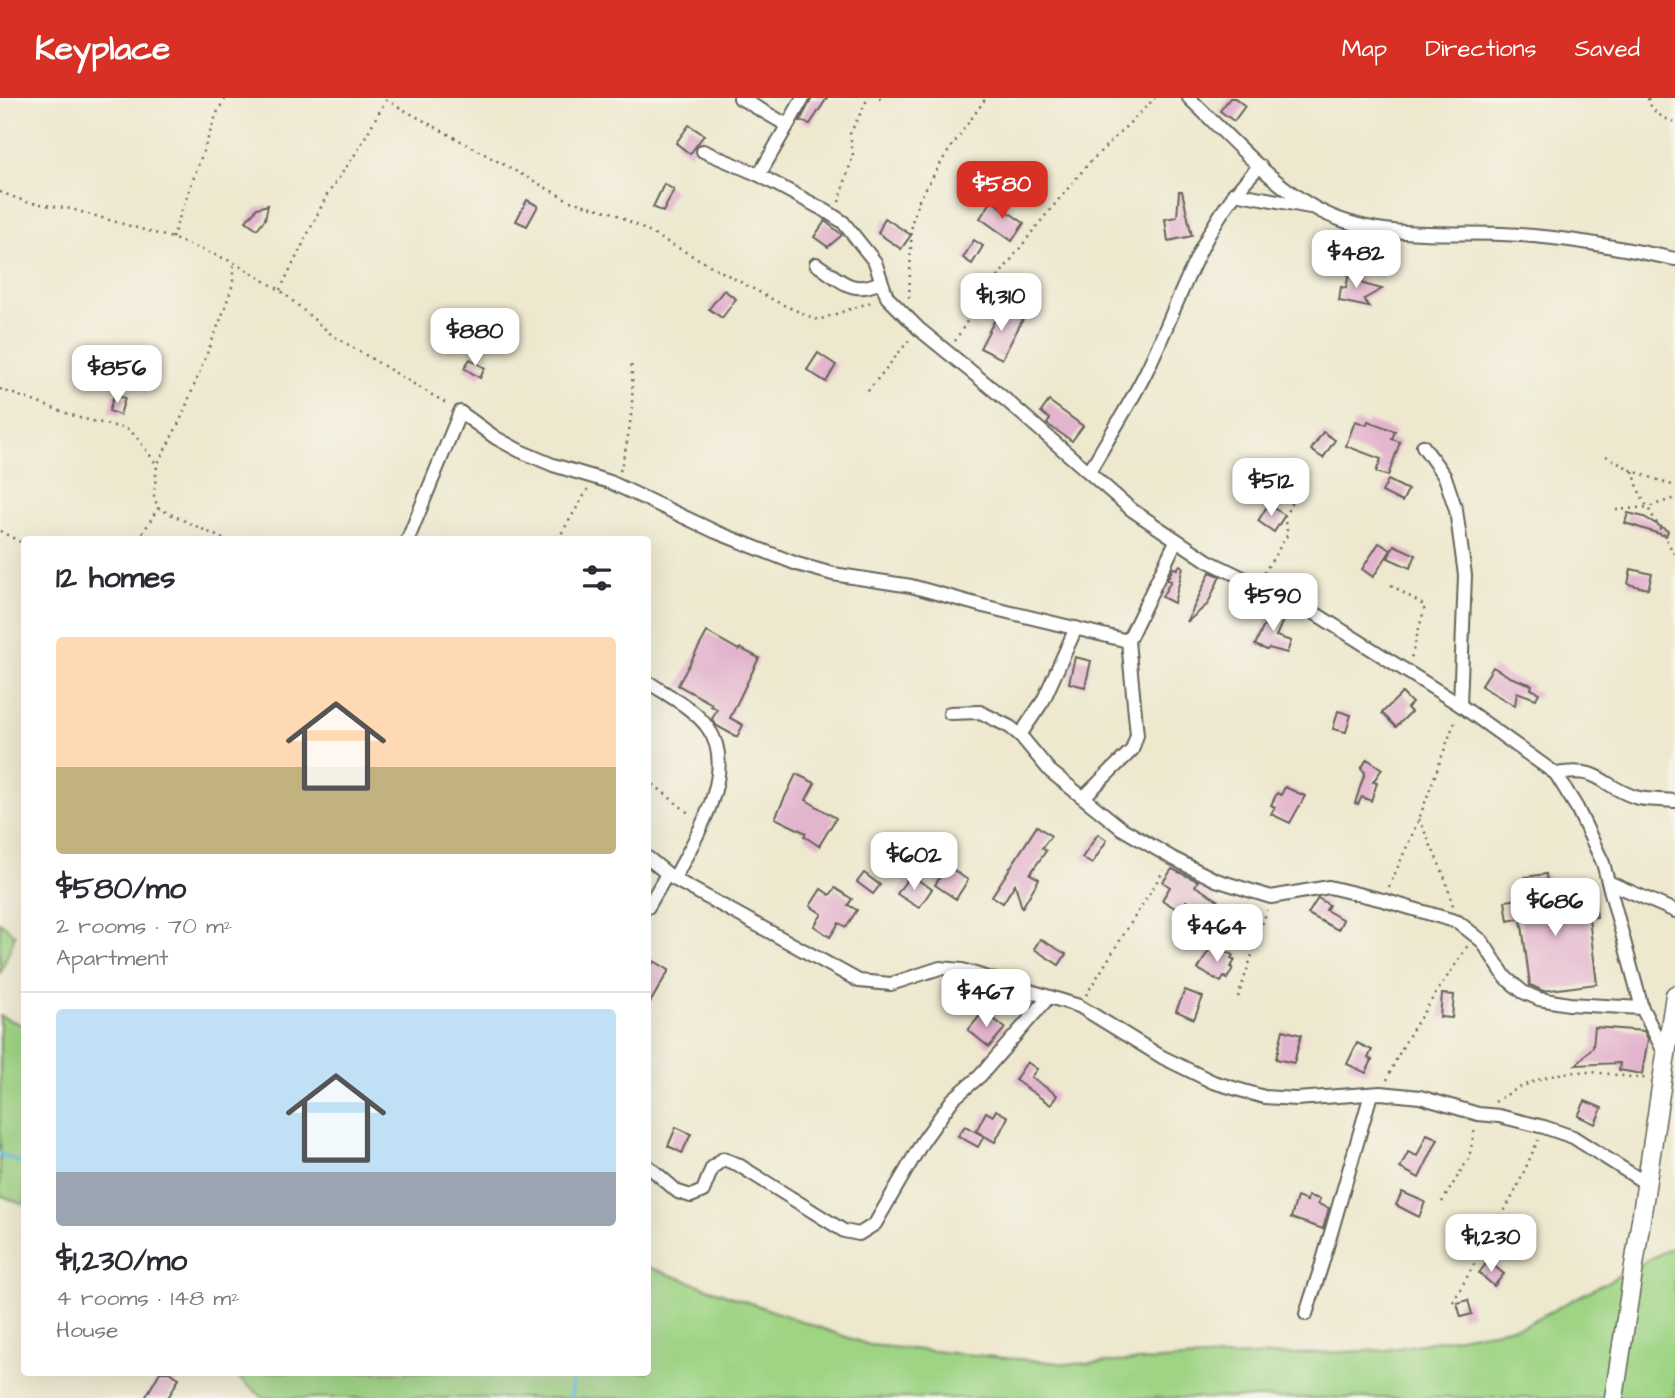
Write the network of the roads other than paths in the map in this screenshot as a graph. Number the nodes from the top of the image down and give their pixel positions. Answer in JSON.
{"nodes":[{"id":1,"x":740,"y":98,"type":"edge"},
{"id":2,"x":803,"y":98,"type":"edge"},
{"id":3,"x":1189,"y":98,"type":"edge"},
{"id":4,"x":787,"y":125,"type":"junction"},
{"id":5,"x":703,"y":151,"type":"dead end"},
{"id":6,"x":1260,"y":166,"type":"junction"},
{"id":7,"x":759,"y":175,"type":"junction"},
{"id":8,"x":1234,"y":194,"type":"junction"},
{"id":9,"x":1314,"y":208,"type":"junction"},
{"id":10,"x":1675,"y":259,"type":"edge"},
{"id":11,"x":817,"y":264,"type":"dead end"},
{"id":12,"x":880,"y":282,"type":"junction"},
{"id":13,"x":1423,"y":446,"type":"dead end"},
{"id":14,"x":1089,"y":472,"type":"junction"},
{"id":15,"x":409,"y":536,"type":"edge"},
{"id":16,"x":1176,"y":541,"type":"junction"},
{"id":17,"x":1076,"y":628,"type":"junction"},
{"id":18,"x":1128,"y":641,"type":"junction"},
{"id":19,"x":651,"y":684,"type":"edge"},
{"id":20,"x":1460,"y":705,"type":"junction"},
{"id":21,"x":950,"y":713,"type":"dead end"},
{"id":22,"x":1020,"y":735,"type":"junction"},
{"id":23,"x":1556,"y":774,"type":"junction"},
{"id":24,"x":1084,"y":797,"type":"junction"},
{"id":25,"x":1675,"y":801,"type":"edge"},
{"id":26,"x":651,"y":860,"type":"edge"},
{"id":27,"x":671,"y":877,"type":"junction"},
{"id":28,"x":1608,"y":881,"type":"junction"},
{"id":29,"x":651,"y":903,"type":"edge"},
{"id":30,"x":1675,"y":911,"type":"edge"},
{"id":31,"x":1675,"y":995,"type":"edge"},
{"id":32,"x":1048,"y":998,"type":"junction"},
{"id":33,"x":1642,"y":1008,"type":"junction"},
{"id":34,"x":1667,"y":1058,"type":"junction"},
{"id":35,"x":1376,"y":1094,"type":"junction"},
{"id":36,"x":651,"y":1169,"type":"edge"},
{"id":37,"x":1647,"y":1184,"type":"junction"},
{"id":38,"x":1306,"y":1314,"type":"dead end"},
{"id":39,"x":1614,"y":1398,"type":"edge"}],
"edges":[{"from":1,"to":4,"type":"street"},
{"from":2,"to":4,"type":"street"},
{"from":3,"to":6,"type":"street"},
{"from":4,"to":7,"type":"street"},
{"from":5,"to":7,"type":"street"},
{"from":6,"to":8,"type":"street"},
{"from":6,"to":9,"type":"street"},
{"from":7,"to":12,"type":"street"},
{"from":8,"to":9,"type":"street"},
{"from":8,"to":14,"type":"street"},
{"from":9,"to":10,"type":"street"},
{"from":11,"to":12,"type":"street"},
{"from":12,"to":14,"type":"street"},
{"from":13,"to":20,"type":"street"},
{"from":14,"to":16,"type":"street"},
{"from":15,"to":17,"type":"street"},
{"from":16,"to":18,"type":"street"},
{"from":16,"to":20,"type":"street"},
{"from":17,"to":18,"type":"street"},
{"from":17,"to":22,"type":"street"},
{"from":18,"to":24,"type":"street"},
{"from":19,"to":27,"type":"street"},
{"from":20,"to":23,"type":"street"},
{"from":21,"to":22,"type":"street"},
{"from":22,"to":24,"type":"street"},
{"from":23,"to":25,"type":"street"},
{"from":23,"to":28,"type":"street"},
{"from":24,"to":33,"type":"street"},
{"from":26,"to":27,"type":"street"},
{"from":27,"to":29,"type":"street"},
{"from":27,"to":32,"type":"street"},
{"from":28,"to":30,"type":"street"},
{"from":28,"to":33,"type":"street"},
{"from":31,"to":34,"type":"main road"},
{"from":32,"to":35,"type":"street"},
{"from":32,"to":36,"type":"street"},
{"from":33,"to":34,"type":"street"},
{"from":34,"to":37,"type":"main road"},
{"from":35,"to":37,"type":"street"},
{"from":35,"to":38,"type":"street"},
{"from":37,"to":39,"type":"main road"}]}
